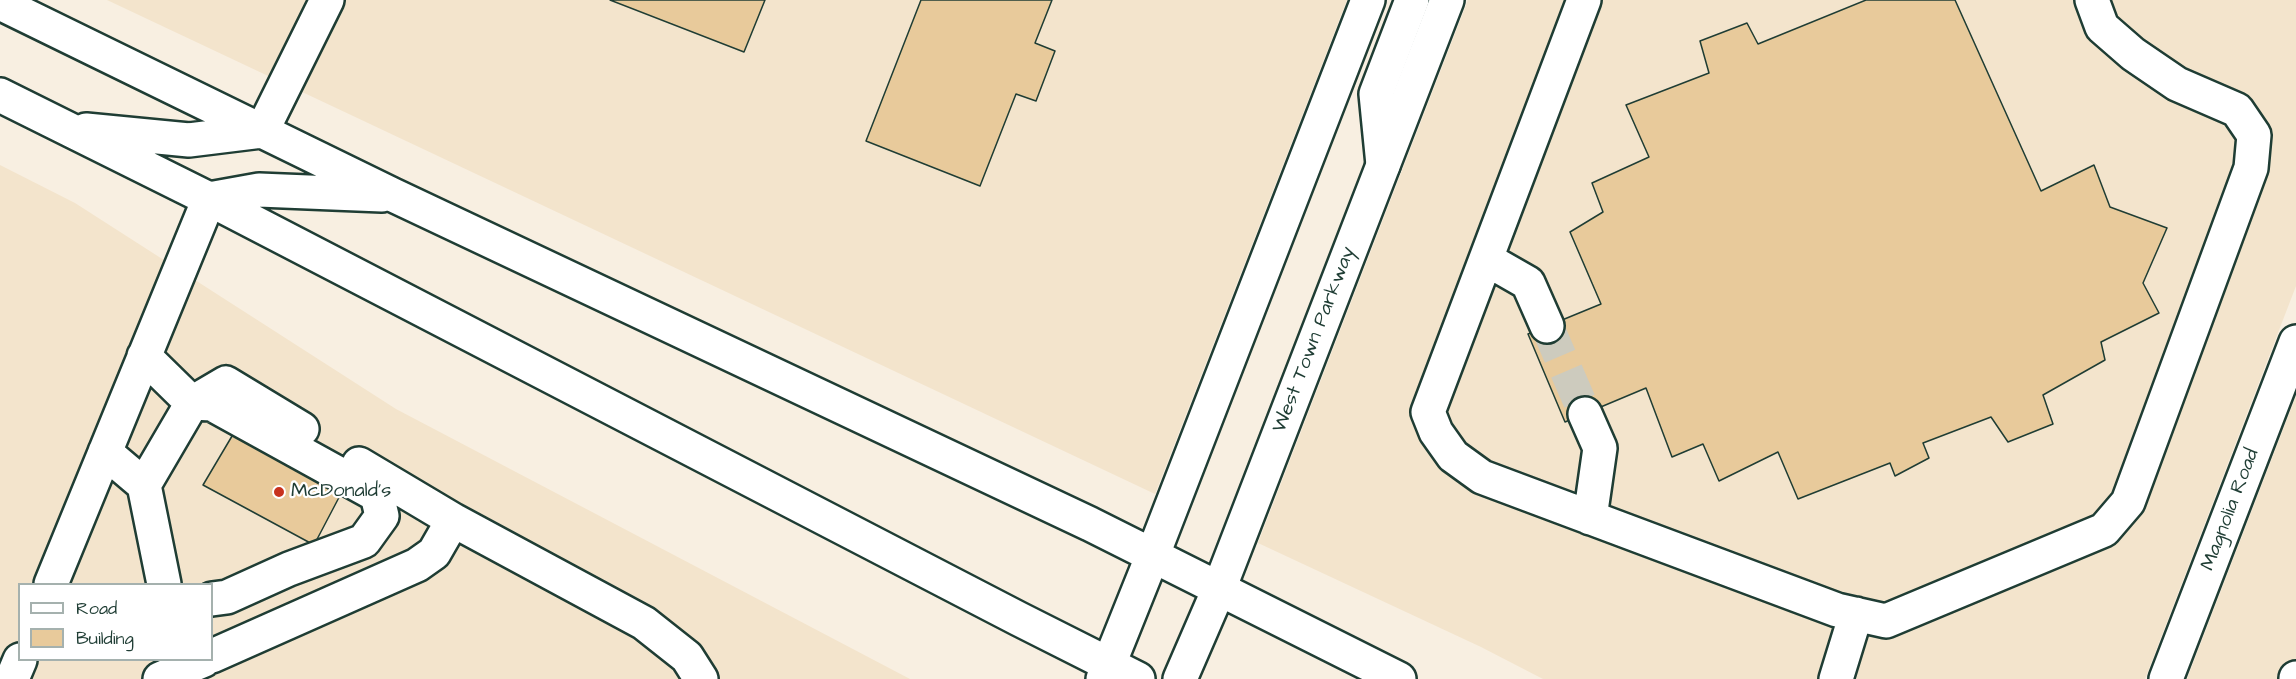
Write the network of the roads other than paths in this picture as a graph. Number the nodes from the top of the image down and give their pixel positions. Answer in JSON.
{"nodes":[{"id":1,"x":327,"y":0,"type":"edge"},
{"id":2,"x":1368,"y":0,"type":"edge"},
{"id":3,"x":1412,"y":0,"type":"edge"},
{"id":4,"x":1447,"y":0,"type":"edge"},
{"id":5,"x":1584,"y":0,"type":"edge"},
{"id":6,"x":2092,"y":0,"type":"edge"},
{"id":7,"x":0,"y":3,"type":"edge"},
{"id":8,"x":0,"y":95,"type":"edge"},
{"id":9,"x":66,"y":128,"type":"junction"},
{"id":10,"x":262,"y":131,"type":"junction"},
{"id":11,"x":1383,"y":165,"type":"junction"},
{"id":12,"x":393,"y":195,"type":"junction"},
{"id":13,"x":209,"y":199,"type":"junction"},
{"id":14,"x":1486,"y":259,"type":"junction"},
{"id":15,"x":1547,"y":326,"type":"tunnel mouth"},
{"id":16,"x":2296,"y":342,"type":"edge"},
{"id":17,"x":144,"y":356,"type":"junction"},
{"id":18,"x":192,"y":403,"type":"junction"},
{"id":19,"x":1585,"y":414,"type":"tunnel mouth"},
{"id":20,"x":105,"y":452,"type":"junction"},
{"id":21,"x":144,"y":485,"type":"junction"},
{"id":22,"x":1590,"y":518,"type":"junction"},
{"id":23,"x":453,"y":520,"type":"junction"},
{"id":24,"x":1152,"y":557,"type":"junction"},
{"id":25,"x":52,"y":583,"type":"edge"},
{"id":26,"x":164,"y":583,"type":"edge"},
{"id":27,"x":1219,"y":589,"type":"junction"},
{"id":28,"x":213,"y":599,"type":"edge"},
{"id":29,"x":1856,"y":614,"type":"junction"},
{"id":30,"x":213,"y":656,"type":"edge"},
{"id":31,"x":20,"y":661,"type":"edge"},
{"id":32,"x":1106,"y":672,"type":"edge"},
{"id":33,"x":12,"y":679,"type":"edge"},
{"id":34,"x":700,"y":679,"type":"edge"},
{"id":35,"x":1138,"y":679,"type":"edge"},
{"id":36,"x":1180,"y":679,"type":"edge"},
{"id":37,"x":1399,"y":679,"type":"edge"},
{"id":38,"x":1836,"y":679,"type":"edge"},
{"id":39,"x":2166,"y":679,"type":"edge"}],
"edges":[{"from":1,"to":10,"type":"main road"},
{"from":2,"to":24,"type":"main road"},
{"from":3,"to":11,"type":"main road"},
{"from":4,"to":11,"type":"main road","name":"West Town Parkway"},
{"from":5,"to":14,"type":"main road"},
{"from":6,"to":29,"type":"main road"},
{"from":7,"to":10,"type":"main road"},
{"from":8,"to":9,"type":"main road"},
{"from":9,"to":10,"type":"main road"},
{"from":9,"to":13,"type":"main road"},
{"from":10,"to":12,"type":"main road"},
{"from":11,"to":27,"type":"main road","name":"West Town Parkway"},
{"from":12,"to":13,"type":"main road"},
{"from":12,"to":24,"type":"main road"},
{"from":13,"to":17,"type":"main road"},
{"from":13,"to":32,"type":"main road"},
{"from":14,"to":15,"type":"main road"},
{"from":14,"to":22,"type":"main road"},
{"from":16,"to":39,"type":"main road","name":"Magnolia Road"},
{"from":17,"to":18,"type":"main road"},
{"from":17,"to":20,"type":"main road"},
{"from":18,"to":21,"type":"main road"},
{"from":18,"to":23,"type":"main road"},
{"from":18,"to":28,"type":"main road"},
{"from":19,"to":22,"type":"main road"},
{"from":20,"to":21,"type":"main road"},
{"from":20,"to":25,"type":"main road"},
{"from":21,"to":26,"type":"main road"},
{"from":22,"to":29,"type":"main road"},
{"from":23,"to":30,"type":"main road"},
{"from":23,"to":34,"type":"main road"},
{"from":24,"to":27,"type":"main road"},
{"from":24,"to":32,"type":"main road"},
{"from":27,"to":36,"type":"main road","name":"West Town Parkway"},
{"from":27,"to":37,"type":"main road"},
{"from":29,"to":38,"type":"main road"},
{"from":31,"to":33,"type":"main road"},
{"from":32,"to":35,"type":"main road"}]}
